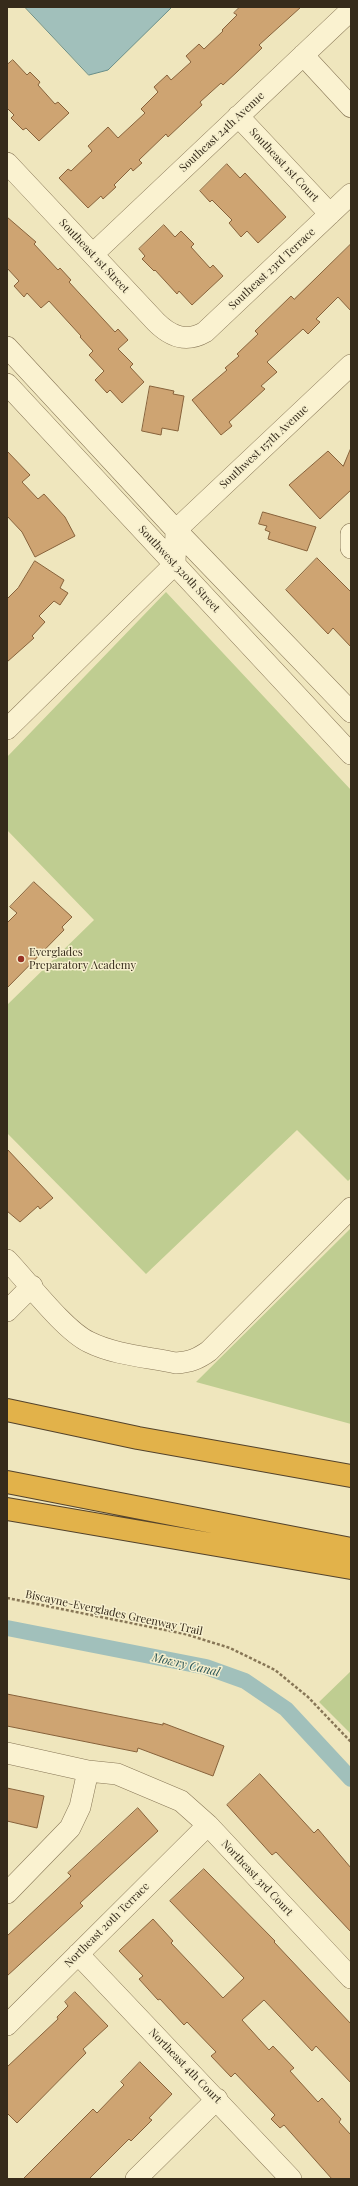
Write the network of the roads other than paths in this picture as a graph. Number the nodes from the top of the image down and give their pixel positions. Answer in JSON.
{"nodes":[{"id":1,"x":351,"y":10,"type":"edge"},
{"id":2,"x":303,"y":55,"type":"junction"},
{"id":3,"x":351,"y":107,"type":"edge"},
{"id":4,"x":238,"y":116,"type":"junction"},
{"id":5,"x":7,"y":162,"type":"edge"},
{"id":6,"x":351,"y":194,"type":"edge"},
{"id":7,"x":330,"y":214,"type":"junction"},
{"id":8,"x":93,"y":254,"type":"junction"},
{"id":9,"x":188,"y":338,"type":"joint"},
{"id":10,"x":7,"y":347,"type":"edge"},
{"id":11,"x":351,"y":365,"type":"edge"},
{"id":12,"x":7,"y":384,"type":"edge"},
{"id":13,"x":176,"y":530,"type":"junction"},
{"id":14,"x":351,"y":534,"type":"edge"},
{"id":15,"x":351,"y":548,"type":"edge"},
{"id":16,"x":175,"y":564,"type":"junction"},
{"id":17,"x":351,"y":712,"type":"edge"},
{"id":18,"x":7,"y":729,"type":"edge"},
{"id":19,"x":351,"y":754,"type":"edge"},
{"id":20,"x":351,"y":1208,"type":"edge"},
{"id":21,"x":7,"y":1260,"type":"edge"},
{"id":22,"x":32,"y":1286,"type":"junction"},
{"id":23,"x":7,"y":1311,"type":"edge"},
{"id":24,"x":7,"y":1399,"type":"edge"},
{"id":25,"x":7,"y":1410,"type":"edge"},
{"id":26,"x":138,"y":1438,"type":"junction"},
{"id":27,"x":351,"y":1476,"type":"edge"},
{"id":28,"x":7,"y":1482,"type":"edge"},
{"id":29,"x":7,"y":1509,"type":"edge"},
{"id":30,"x":351,"y":1549,"type":"edge"},
{"id":31,"x":351,"y":1568,"type":"edge"},
{"id":32,"x":7,"y":1753,"type":"edge"},
{"id":33,"x":88,"y":1771,"type":"junction"},
{"id":34,"x":208,"y":1825,"type":"junction"},
{"id":35,"x":7,"y":1893,"type":"edge"},
{"id":36,"x":78,"y":1954,"type":"junction"},
{"id":37,"x":351,"y":1978,"type":"edge"},
{"id":38,"x":7,"y":2025,"type":"edge"},
{"id":39,"x":217,"y":2099,"type":"junction"},
{"id":40,"x":136,"y":2179,"type":"edge"},
{"id":41,"x":291,"y":2179,"type":"edge"}],
"edges":[{"from":1,"to":2,"type":"street","name":"Southeast 24th Avenue"},
{"from":2,"to":3,"type":"street"},
{"from":2,"to":4,"type":"street","name":"Southeast 24th Avenue"},
{"from":4,"to":7,"type":"street","name":"Southeast 1st Court"},
{"from":4,"to":8,"type":"street","name":"Southeast 24th Avenue"},
{"from":5,"to":8,"type":"street","name":"Southeast 1st Street"},
{"from":6,"to":7,"type":"street","name":"Southeast 23rd Terrace"},
{"from":7,"to":9,"type":"street","name":"Southeast 23rd Terrace"},
{"from":8,"to":9,"type":"street","name":"Southeast 1st Street"},
{"from":10,"to":13,"type":"street"},
{"from":11,"to":13,"type":"street","name":"Southwest 157th Avenue"},
{"from":12,"to":16,"type":"street","name":"Southwest 320th Street"},
{"from":13,"to":16,"type":"street"},
{"from":13,"to":17,"type":"street"},
{"from":14,"to":15,"type":"street"},
{"from":16,"to":18,"type":"street"},
{"from":16,"to":19,"type":"street","name":"Southwest 320th Street"},
{"from":20,"to":22,"type":"street"},
{"from":21,"to":22,"type":"street"},
{"from":22,"to":23,"type":"street"},
{"from":24,"to":26,"type":"highway"},
{"from":25,"to":26,"type":"highway"},
{"from":26,"to":27,"type":"highway"},
{"from":28,"to":30,"type":"highway"},
{"from":29,"to":31,"type":"highway"},
{"from":32,"to":33,"type":"street","name":"Northeast 3rd Court"},
{"from":33,"to":34,"type":"street","name":"Northeast 3rd Court"},
{"from":33,"to":35,"type":"street"},
{"from":34,"to":36,"type":"street","name":"Northeast 20th Terrace"},
{"from":34,"to":37,"type":"street","name":"Northeast 3rd Court"},
{"from":36,"to":38,"type":"street","name":"Northeast 20th Terrace"},
{"from":36,"to":39,"type":"street","name":"Northeast 4th Court"},
{"from":39,"to":40,"type":"street"},
{"from":39,"to":41,"type":"street","name":"Northeast 4th Court"}]}
